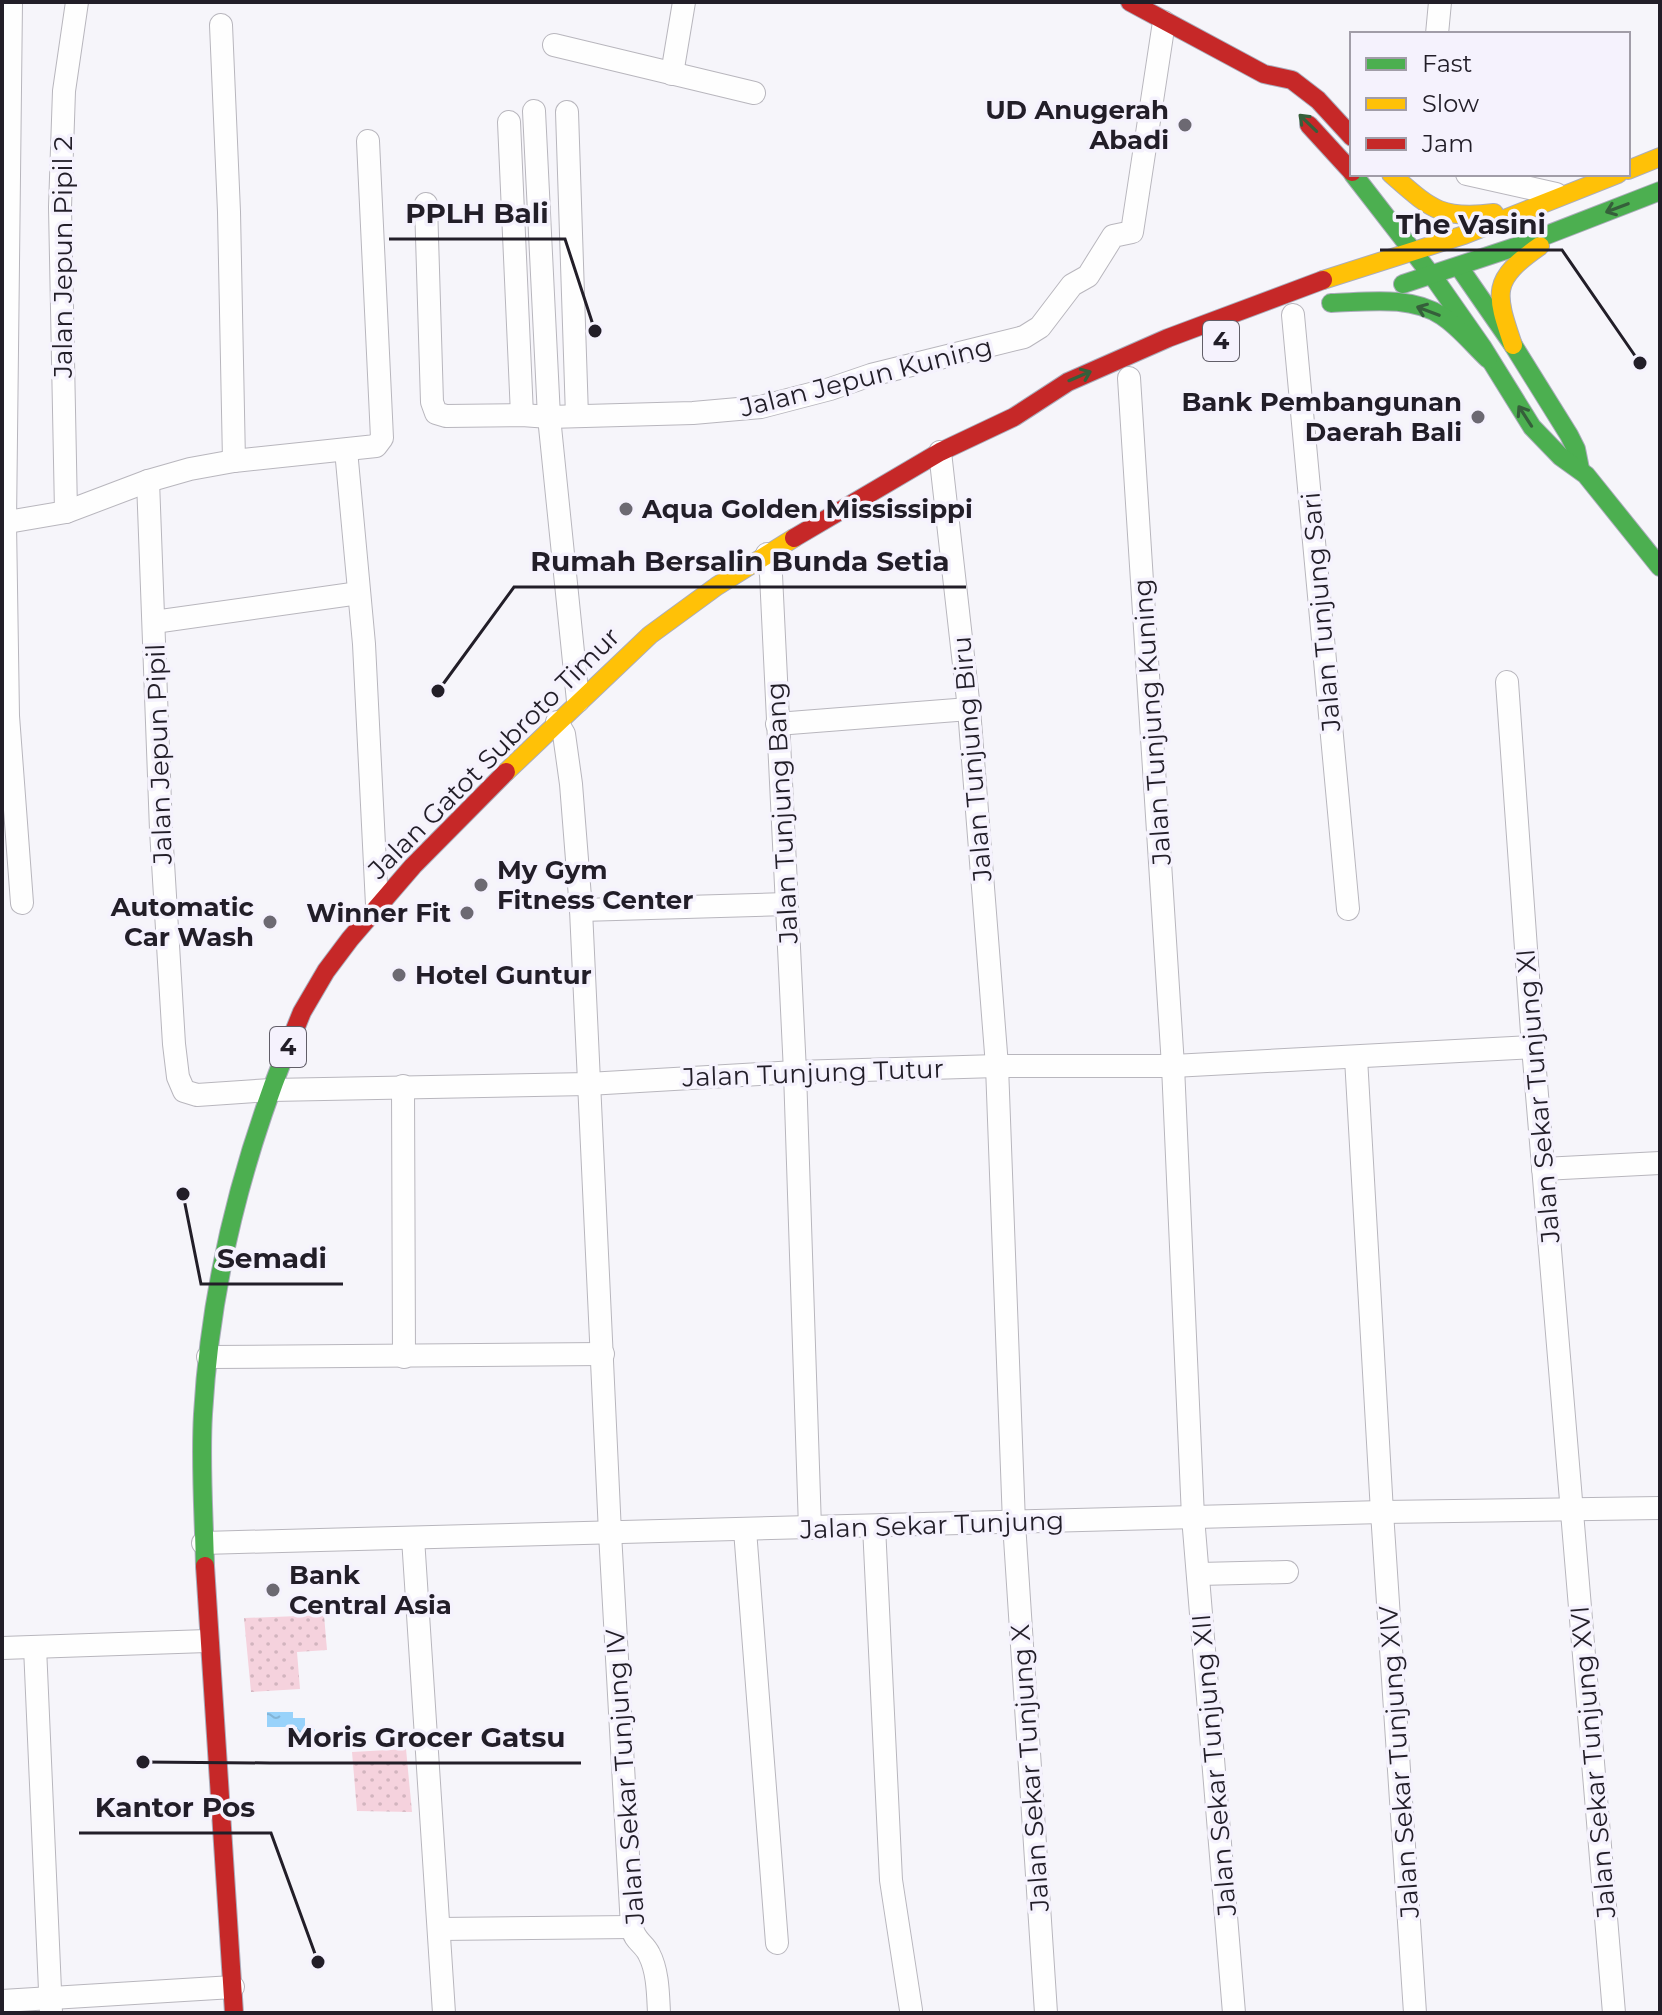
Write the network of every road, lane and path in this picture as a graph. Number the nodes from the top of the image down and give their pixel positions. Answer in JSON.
{"nodes":[{"id":1,"x":11,"y":2,"type":"edge"},
{"id":2,"x":77,"y":2,"type":"edge"},
{"id":3,"x":684,"y":2,"type":"edge"},
{"id":4,"x":1130,"y":2,"type":"edge"},
{"id":5,"x":1440,"y":2,"type":"edge"},
{"id":6,"x":1164,"y":22,"type":"junction"},
{"id":7,"x":221,"y":25,"type":"dead end"},
{"id":8,"x":1437,"y":32,"type":"edge"},
{"id":9,"x":554,"y":45,"type":"dead end"},
{"id":10,"x":672,"y":74,"type":"junction"},
{"id":11,"x":1264,"y":74,"type":"junction"},
{"id":12,"x":754,"y":93,"type":"dead end"},
{"id":13,"x":1281,"y":97,"type":"dead end"},
{"id":14,"x":534,"y":111,"type":"dead end"},
{"id":15,"x":567,"y":112,"type":"dead end"},
{"id":16,"x":1298,"y":114,"type":"dead end"},
{"id":17,"x":509,"y":122,"type":"dead end"},
{"id":18,"x":1350,"y":135,"type":"edge"},
{"id":19,"x":368,"y":141,"type":"dead end"},
{"id":20,"x":1660,"y":157,"type":"edge"},
{"id":21,"x":1630,"y":169,"type":"edge"},
{"id":22,"x":1350,"y":171,"type":"edge"},
{"id":23,"x":1355,"y":176,"type":"edge"},
{"id":24,"x":1383,"y":176,"type":"edge"},
{"id":25,"x":1393,"y":176,"type":"edge"},
{"id":26,"x":1476,"y":176,"type":"edge"},
{"id":27,"x":1613,"y":176,"type":"edge"},
{"id":28,"x":1660,"y":191,"type":"edge"},
{"id":29,"x":1561,"y":195,"type":"junction"},
{"id":30,"x":426,"y":204,"type":"dead end"},
{"id":31,"x":1537,"y":205,"type":"junction"},
{"id":32,"x":1573,"y":224,"type":"junction"},
{"id":33,"x":1440,"y":243,"type":"junction"},
{"id":34,"x":1415,"y":251,"type":"junction"},
{"id":35,"x":1459,"y":267,"type":"junction"},
{"id":36,"x":1432,"y":275,"type":"junction"},
{"id":37,"x":1318,"y":281,"type":"junction"},
{"id":38,"x":1331,"y":303,"type":"junction"},
{"id":39,"x":1287,"y":317,"type":"joint"},
{"id":40,"x":1513,"y":345,"type":"junction"},
{"id":41,"x":1488,"y":359,"type":"junction"},
{"id":42,"x":1130,"y":378,"type":"dead end"},
{"id":43,"x":1067,"y":403,"type":"dead end"},
{"id":44,"x":522,"y":415,"type":"junction"},
{"id":45,"x":577,"y":416,"type":"junction"},
{"id":46,"x":549,"y":417,"type":"junction"},
{"id":47,"x":1014,"y":417,"type":"junction"},
{"id":48,"x":346,"y":450,"type":"junction"},
{"id":49,"x":940,"y":452,"type":"junction"},
{"id":50,"x":234,"y":461,"type":"junction"},
{"id":51,"x":1580,"y":469,"type":"junction"},
{"id":52,"x":148,"y":481,"type":"junction"},
{"id":53,"x":66,"y":512,"type":"junction"},
{"id":54,"x":4,"y":523,"type":"edge"},
{"id":55,"x":767,"y":554,"type":"junction"},
{"id":56,"x":1660,"y":567,"type":"edge"},
{"id":57,"x":359,"y":593,"type":"junction"},
{"id":58,"x":154,"y":622,"type":"junction"},
{"id":59,"x":1507,"y":682,"type":"dead end"},
{"id":60,"x":578,"y":701,"type":"junction"},
{"id":61,"x":969,"y":709,"type":"junction"},
{"id":62,"x":557,"y":722,"type":"junction"},
{"id":63,"x":777,"y":724,"type":"junction"},
{"id":64,"x":22,"y":903,"type":"dead end"},
{"id":65,"x":786,"y":904,"type":"junction"},
{"id":66,"x":377,"y":906,"type":"junction"},
{"id":67,"x":1348,"y":909,"type":"dead end"},
{"id":68,"x":581,"y":910,"type":"junction"},
{"id":69,"x":1533,"y":1047,"type":"junction"},
{"id":70,"x":1356,"y":1058,"type":"junction"},
{"id":71,"x":997,"y":1066,"type":"junction"},
{"id":72,"x":1173,"y":1066,"type":"junction"},
{"id":73,"x":795,"y":1072,"type":"junction"},
{"id":74,"x":588,"y":1084,"type":"junction"},
{"id":75,"x":403,"y":1086,"type":"junction"},
{"id":76,"x":271,"y":1090,"type":"junction"},
{"id":77,"x":1660,"y":1163,"type":"edge"},
{"id":78,"x":1543,"y":1169,"type":"junction"},
{"id":79,"x":603,"y":1354,"type":"junction"},
{"id":80,"x":208,"y":1357,"type":"junction"},
{"id":81,"x":404,"y":1357,"type":"junction"},
{"id":82,"x":1660,"y":1508,"type":"edge"},
{"id":83,"x":1572,"y":1511,"type":"junction"},
{"id":84,"x":1382,"y":1512,"type":"junction"},
{"id":85,"x":1193,"y":1517,"type":"junction"},
{"id":86,"x":1014,"y":1523,"type":"junction"},
{"id":87,"x":874,"y":1526,"type":"junction"},
{"id":88,"x":810,"y":1528,"type":"junction"},
{"id":89,"x":745,"y":1530,"type":"junction"},
{"id":90,"x":610,"y":1533,"type":"junction"},
{"id":91,"x":413,"y":1538,"type":"junction"},
{"id":92,"x":203,"y":1543,"type":"junction"},
{"id":93,"x":1287,"y":1572,"type":"dead end"},
{"id":94,"x":1199,"y":1574,"type":"junction"},
{"id":95,"x":207,"y":1641,"type":"junction"},
{"id":96,"x":35,"y":1647,"type":"junction"},
{"id":97,"x":2,"y":1648,"type":"edge"},
{"id":98,"x":632,"y":1927,"type":"junction"},
{"id":99,"x":439,"y":1929,"type":"junction"},
{"id":100,"x":777,"y":1943,"type":"dead end"},
{"id":101,"x":233,"y":1987,"type":"junction"},
{"id":102,"x":2,"y":2001,"type":"edge"},
{"id":103,"x":51,"y":2006,"type":"edge"},
{"id":104,"x":911,"y":2010,"type":"dead end"},
{"id":105,"x":234,"y":2013,"type":"edge"},
{"id":106,"x":444,"y":2013,"type":"edge"},
{"id":107,"x":659,"y":2013,"type":"edge"},
{"id":108,"x":1046,"y":2013,"type":"edge"},
{"id":109,"x":1234,"y":2013,"type":"edge"},
{"id":110,"x":1415,"y":2013,"type":"edge"},
{"id":111,"x":1614,"y":2013,"type":"edge"}],
"edges":[{"from":1,"to":54,"type":"street"},
{"from":2,"to":53,"type":"street","name":"Jalan Jepun Pipil 2"},
{"from":3,"to":10,"type":"street"},
{"from":4,"to":6,"type":"main road"},
{"from":5,"to":8,"type":"street"},
{"from":6,"to":11,"type":"main road"},
{"from":6,"to":45,"type":"street","name":"Jalan Jepun Kuning"},
{"from":7,"to":50,"type":"street"},
{"from":9,"to":10,"type":"street"},
{"from":10,"to":12,"type":"street"},
{"from":11,"to":13,"type":"main road"},
{"from":11,"to":18,"type":"main road"},
{"from":14,"to":46,"type":"street"},
{"from":15,"to":45,"type":"street"},
{"from":22,"to":16,"type":"main road","number":"4","one_way":true},
{"from":17,"to":44,"type":"street"},
{"from":19,"to":48,"type":"street"},
{"from":20,"to":21,"type":"main road"},
{"from":23,"to":34,"type":"main road","number":"4"},
{"from":23,"to":37,"type":"main road","number":"4"},
{"from":24,"to":33,"type":"main road"},
{"from":25,"to":31,"type":"main road","number":"4"},
{"from":26,"to":29,"type":"street"},
{"from":27,"to":29,"type":"main road","number":"4"},
{"from":28,"to":32,"type":"main road","one_way":true},
{"from":29,"to":31,"type":"main road","number":"4"},
{"from":30,"to":44,"type":"street","name":"Jalan Jepun Kuning"},
{"from":31,"to":33,"type":"main road","number":"4"},
{"from":32,"to":35,"type":"main road"},
{"from":32,"to":40,"type":"main road"},
{"from":33,"to":34,"type":"main road","number":"4"},
{"from":33,"to":35,"type":"main road"},
{"from":34,"to":36,"type":"main road","number":"4"},
{"from":34,"to":37,"type":"main road","number":"4"},
{"from":35,"to":36,"type":"main road"},
{"from":35,"to":40,"type":"main road"},
{"from":36,"to":38,"type":"main road"},
{"from":36,"to":41,"type":"main road"},
{"from":47,"to":37,"type":"main road","name":"Jalan Gatot Subroto Timur","number":"4","one_way":true},
{"from":38,"to":39,"type":"main road"},
{"from":41,"to":38,"type":"main road","one_way":true},
{"from":39,"to":67,"type":"street","name":"Jalan Tunjung Sari"},
{"from":40,"to":51,"type":"main road"},
{"from":51,"to":41,"type":"main road","one_way":true},
{"from":42,"to":72,"type":"street","name":"Jalan Tunjung Kuning"},
{"from":43,"to":47,"type":"main road","number":"4"},
{"from":44,"to":46,"type":"street","name":"Jalan Jepun Kuning"},
{"from":45,"to":46,"type":"street","name":"Jalan Jepun Kuning"},
{"from":46,"to":60,"type":"street"},
{"from":47,"to":49,"type":"main road","name":"Jalan Gatot Subroto Timur","number":"4"},
{"from":48,"to":50,"type":"street"},
{"from":48,"to":57,"type":"street"},
{"from":49,"to":55,"type":"main road","name":"Jalan Gatot Subroto Timur","number":"4"},
{"from":49,"to":61,"type":"street","name":"Jalan Tunjung Biru"},
{"from":50,"to":52,"type":"street"},
{"from":51,"to":56,"type":"main road"},
{"from":52,"to":53,"type":"street"},
{"from":52,"to":58,"type":"street","name":"Jalan Jepun Pipil"},
{"from":53,"to":54,"type":"street"},
{"from":54,"to":64,"type":"street"},
{"from":55,"to":60,"type":"main road","name":"Jalan Gatot Subroto Timur","number":"4"},
{"from":55,"to":63,"type":"street","name":"Jalan Tunjung Bang"},
{"from":57,"to":58,"type":"street"},
{"from":57,"to":66,"type":"street"},
{"from":58,"to":76,"type":"street","name":"Jalan Jepun Pipil"},
{"from":59,"to":69,"type":"street","name":"Jalan Sekar Tunjung XI"},
{"from":60,"to":62,"type":"main road","name":"Jalan Gatot Subroto Timur","number":"4"},
{"from":61,"to":63,"type":"street"},
{"from":61,"to":71,"type":"street","name":"Jalan Tunjung Biru"},
{"from":62,"to":66,"type":"main road","name":"Jalan Gatot Subroto Timur","number":"4"},
{"from":62,"to":68,"type":"street","name":"Jalan Sekar Tunjung IV"},
{"from":63,"to":65,"type":"street","name":"Jalan Tunjung Bang"},
{"from":65,"to":68,"type":"street"},
{"from":65,"to":73,"type":"street","name":"Jalan Tunjung Bang"},
{"from":66,"to":76,"type":"main road","name":"Jalan Gatot Subroto Timur","number":"4"},
{"from":68,"to":74,"type":"street","name":"Jalan Sekar Tunjung IV"},
{"from":69,"to":70,"type":"street","name":"Jalan Tunjung Tutur"},
{"from":69,"to":78,"type":"street","name":"Jalan Sekar Tunjung XI"},
{"from":70,"to":72,"type":"street","name":"Jalan Tunjung Tutur"},
{"from":70,"to":84,"type":"street","name":"Jalan Sekar Tunjung XIV"},
{"from":71,"to":72,"type":"street","name":"Jalan Tunjung Tutur"},
{"from":71,"to":73,"type":"street","name":"Jalan Tunjung Tutur"},
{"from":71,"to":86,"type":"street","name":"Jalan Tunjung Biru"},
{"from":72,"to":85,"type":"street","name":"Jalan Tunjung Kuning"},
{"from":73,"to":74,"type":"street","name":"Jalan Tunjung Tutur"},
{"from":73,"to":88,"type":"street","name":"Jalan Tunjung Bang"},
{"from":74,"to":75,"type":"street","name":"Jalan Tunjung Tutur"},
{"from":74,"to":79,"type":"street","name":"Jalan Sekar Tunjung IV"},
{"from":75,"to":76,"type":"street","name":"Jalan Tunjung Tutur"},
{"from":75,"to":81,"type":"street"},
{"from":76,"to":80,"type":"main road","name":"Jalan Gatot Subroto Timur","number":"4"},
{"from":77,"to":78,"type":"street"},
{"from":78,"to":83,"type":"street","name":"Jalan Sekar Tunjung XI"},
{"from":79,"to":81,"type":"street"},
{"from":79,"to":90,"type":"street","name":"Jalan Sekar Tunjung IV"},
{"from":80,"to":81,"type":"street"},
{"from":80,"to":92,"type":"main road","name":"Jalan Gatot Subroto Timur","number":"4"},
{"from":82,"to":83,"type":"street","name":"Jalan Sekar Tunjung"},
{"from":83,"to":84,"type":"street","name":"Jalan Sekar Tunjung"},
{"from":83,"to":111,"type":"street","name":"Jalan Sekar Tunjung XVI"},
{"from":84,"to":85,"type":"street","name":"Jalan Sekar Tunjung"},
{"from":84,"to":110,"type":"street","name":"Jalan Sekar Tunjung XIV"},
{"from":85,"to":86,"type":"street","name":"Jalan Sekar Tunjung"},
{"from":85,"to":94,"type":"street","name":"Jalan Sekar Tunjung XII"},
{"from":86,"to":87,"type":"street","name":"Jalan Sekar Tunjung"},
{"from":86,"to":108,"type":"street","name":"Jalan Sekar Tunjung X"},
{"from":87,"to":88,"type":"street","name":"Jalan Sekar Tunjung"},
{"from":87,"to":104,"type":"street"},
{"from":88,"to":89,"type":"street","name":"Jalan Sekar Tunjung"},
{"from":89,"to":90,"type":"street","name":"Jalan Sekar Tunjung"},
{"from":89,"to":100,"type":"street"},
{"from":90,"to":91,"type":"street","name":"Jalan Sekar Tunjung"},
{"from":90,"to":98,"type":"street","name":"Jalan Sekar Tunjung IV"},
{"from":91,"to":92,"type":"street","name":"Jalan Sekar Tunjung"},
{"from":91,"to":99,"type":"street"},
{"from":92,"to":95,"type":"main road","name":"Jalan Gatot Subroto Timur","number":"4"},
{"from":93,"to":94,"type":"street"},
{"from":94,"to":109,"type":"street","name":"Jalan Sekar Tunjung XII"},
{"from":95,"to":96,"type":"street"},
{"from":95,"to":101,"type":"main road","name":"Jalan Gatot Subroto Timur","number":"4"},
{"from":96,"to":97,"type":"street"},
{"from":96,"to":103,"type":"street"},
{"from":98,"to":99,"type":"street"},
{"from":98,"to":107,"type":"street","name":"Jalan Sekar Tunjung IV"},
{"from":99,"to":106,"type":"street"},
{"from":101,"to":103,"type":"street"},
{"from":101,"to":105,"type":"main road","name":"Jalan Gatot Subroto Timur","number":"4"},
{"from":102,"to":103,"type":"street"}]}
